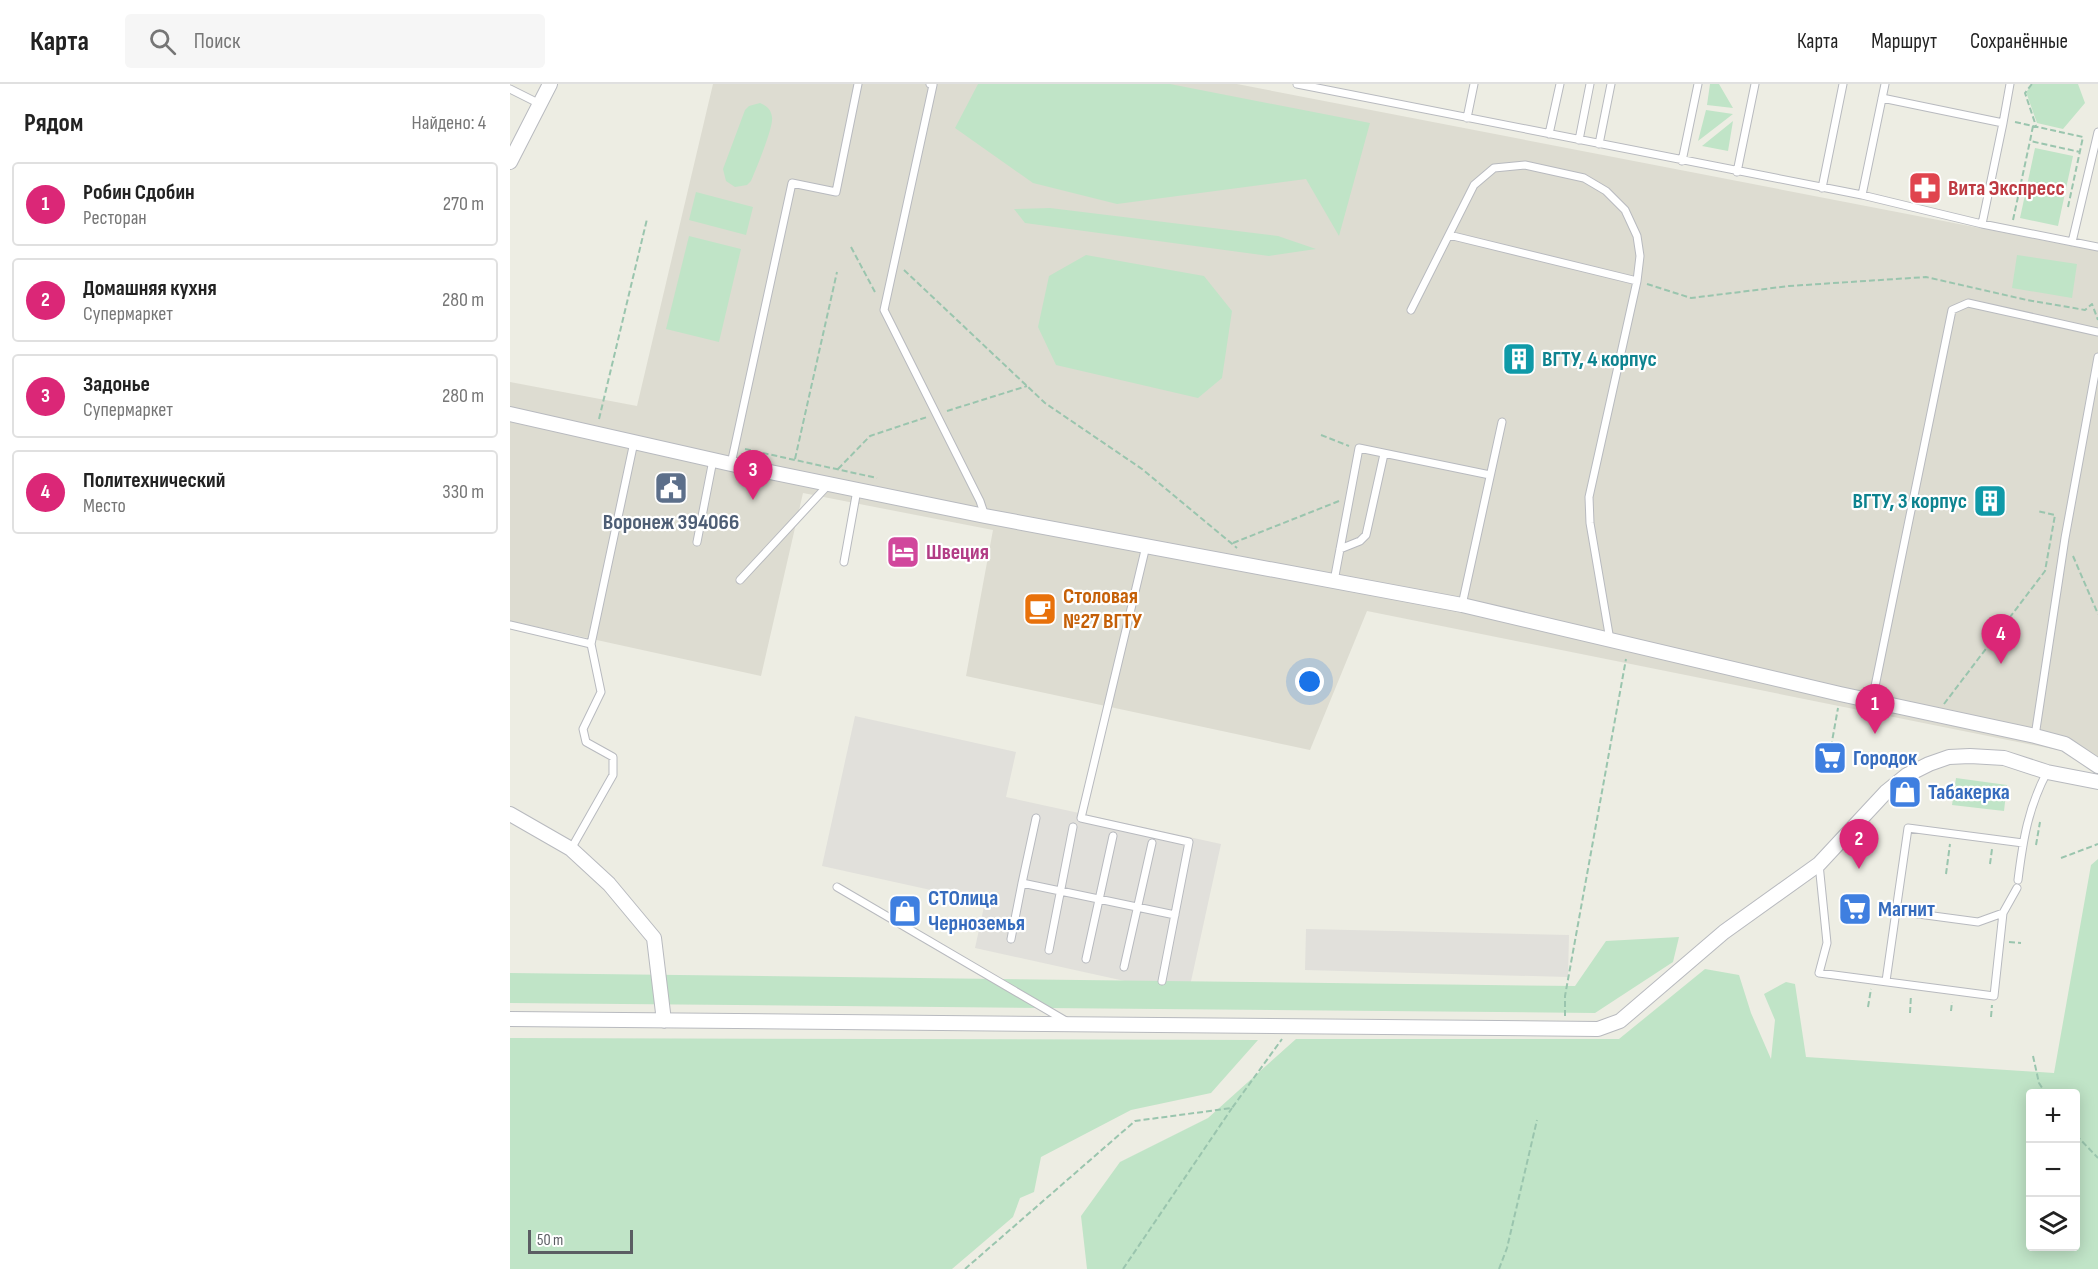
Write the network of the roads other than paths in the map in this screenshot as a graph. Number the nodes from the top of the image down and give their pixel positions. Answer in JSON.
{"nodes":[{"id":1,"x":550,"y":84,"type":"edge"},
{"id":2,"x":858,"y":84,"type":"edge"},
{"id":3,"x":930,"y":84,"type":"edge"},
{"id":4,"x":1297,"y":84,"type":"edge"},
{"id":5,"x":1474,"y":84,"type":"edge"},
{"id":6,"x":1560,"y":84,"type":"edge"},
{"id":7,"x":1590,"y":84,"type":"edge"},
{"id":8,"x":1611,"y":84,"type":"edge"},
{"id":9,"x":1698,"y":84,"type":"edge"},
{"id":10,"x":1755,"y":84,"type":"edge"},
{"id":11,"x":1843,"y":84,"type":"edge"},
{"id":12,"x":1885,"y":84,"type":"edge"},
{"id":13,"x":2010,"y":84,"type":"edge"},
{"id":14,"x":510,"y":89,"type":"edge"},
{"id":15,"x":1882,"y":98,"type":"junction"},
{"id":16,"x":540,"y":104,"type":"junction"},
{"id":17,"x":1467,"y":118,"type":"junction"},
{"id":18,"x":2003,"y":121,"type":"junction"},
{"id":19,"x":1550,"y":134,"type":"junction"},
{"id":20,"x":2097,"y":136,"type":"edge"},
{"id":21,"x":1579,"y":140,"type":"junction"},
{"id":22,"x":1599,"y":144,"type":"junction"},
{"id":23,"x":1682,"y":161,"type":"junction"},
{"id":24,"x":510,"y":162,"type":"edge"},
{"id":25,"x":1737,"y":172,"type":"junction"},
{"id":26,"x":1822,"y":188,"type":"junction"},
{"id":27,"x":1862,"y":195,"type":"junction"},
{"id":28,"x":1982,"y":224,"type":"junction"},
{"id":29,"x":1449,"y":235,"type":"junction"},
{"id":30,"x":2072,"y":242,"type":"junction"},
{"id":31,"x":2098,"y":247,"type":"edge"},
{"id":32,"x":1637,"y":281,"type":"junction"},
{"id":33,"x":1411,"y":310,"type":"dead end"},
{"id":34,"x":2098,"y":332,"type":"edge"},
{"id":35,"x":2098,"y":357,"type":"edge"},
{"id":36,"x":510,"y":414,"type":"edge"},
{"id":37,"x":1502,"y":422,"type":"dead end"},
{"id":38,"x":634,"y":442,"type":"junction"},
{"id":39,"x":1384,"y":454,"type":"junction"},
{"id":40,"x":713,"y":460,"type":"junction"},
{"id":41,"x":730,"y":464,"type":"junction"},
{"id":42,"x":1490,"y":475,"type":"junction"},
{"id":43,"x":829,"y":484,"type":"junction"},
{"id":44,"x":857,"y":490,"type":"junction"},
{"id":45,"x":985,"y":516,"type":"junction"},
{"id":46,"x":697,"y":542,"type":"dead end"},
{"id":47,"x":1146,"y":546,"type":"junction"},
{"id":48,"x":1340,"y":549,"type":"junction"},
{"id":49,"x":844,"y":562,"type":"dead end"},
{"id":50,"x":740,"y":580,"type":"dead end"},
{"id":51,"x":1334,"y":581,"type":"junction"},
{"id":52,"x":1462,"y":605,"type":"junction"},
{"id":53,"x":510,"y":625,"type":"edge"},
{"id":54,"x":1610,"y":640,"type":"junction"},
{"id":55,"x":591,"y":644,"type":"junction"},
{"id":56,"x":1872,"y":700,"type":"junction"},
{"id":57,"x":2035,"y":736,"type":"junction"},
{"id":58,"x":2098,"y":766,"type":"edge"},
{"id":59,"x":2047,"y":772,"type":"junction"},
{"id":60,"x":2098,"y":782,"type":"edge"},
{"id":61,"x":510,"y":814,"type":"edge"},
{"id":62,"x":1036,"y":818,"type":"dead end"},
{"id":63,"x":1073,"y":827,"type":"dead end"},
{"id":64,"x":1113,"y":836,"type":"dead end"},
{"id":65,"x":1152,"y":843,"type":"dead end"},
{"id":66,"x":2023,"y":843,"type":"junction"},
{"id":67,"x":571,"y":849,"type":"junction"},
{"id":68,"x":1819,"y":864,"type":"junction"},
{"id":69,"x":1022,"y":883,"type":"junction"},
{"id":70,"x":837,"y":887,"type":"dead end"},
{"id":71,"x":1059,"y":891,"type":"junction"},
{"id":72,"x":1098,"y":899,"type":"junction"},
{"id":73,"x":1137,"y":907,"type":"junction"},
{"id":74,"x":1896,"y":911,"type":"junction"},
{"id":75,"x":2002,"y":913,"type":"junction"},
{"id":76,"x":1175,"y":915,"type":"junction"},
{"id":77,"x":1011,"y":939,"type":"dead end"},
{"id":78,"x":1049,"y":950,"type":"dead end"},
{"id":79,"x":1086,"y":959,"type":"dead end"},
{"id":80,"x":1124,"y":967,"type":"dead end"},
{"id":81,"x":1162,"y":981,"type":"dead end"},
{"id":82,"x":1886,"y":981,"type":"junction"},
{"id":83,"x":510,"y":1019,"type":"edge"},
{"id":84,"x":664,"y":1020,"type":"junction"},
{"id":85,"x":1073,"y":1025,"type":"junction"}],
"edges":[{"from":1,"to":16,"type":"street"},
{"from":2,"to":41,"type":"lane"},
{"from":3,"to":45,"type":"lane"},
{"from":4,"to":17,"type":"lane"},
{"from":5,"to":17,"type":"lane"},
{"from":6,"to":19,"type":"lane"},
{"from":7,"to":21,"type":"lane"},
{"from":8,"to":22,"type":"lane"},
{"from":9,"to":23,"type":"lane"},
{"from":10,"to":25,"type":"lane"},
{"from":11,"to":26,"type":"lane"},
{"from":12,"to":15,"type":"lane"},
{"from":13,"to":18,"type":"lane"},
{"from":14,"to":16,"type":"lane"},
{"from":15,"to":18,"type":"lane"},
{"from":15,"to":27,"type":"lane"},
{"from":16,"to":24,"type":"street"},
{"from":17,"to":19,"type":"lane"},
{"from":18,"to":28,"type":"lane"},
{"from":19,"to":21,"type":"lane"},
{"from":20,"to":30,"type":"lane"},
{"from":21,"to":22,"type":"lane"},
{"from":22,"to":23,"type":"lane"},
{"from":23,"to":25,"type":"lane"},
{"from":25,"to":26,"type":"lane"},
{"from":26,"to":27,"type":"lane"},
{"from":27,"to":28,"type":"lane"},
{"from":28,"to":30,"type":"lane"},
{"from":29,"to":32,"type":"lane"},
{"from":29,"to":32,"type":"lane"},
{"from":29,"to":33,"type":"lane"},
{"from":30,"to":31,"type":"lane"},
{"from":32,"to":54,"type":"lane"},
{"from":34,"to":56,"type":"lane"},
{"from":35,"to":57,"type":"lane"},
{"from":36,"to":38,"type":"street"},
{"from":37,"to":42,"type":"lane"},
{"from":38,"to":40,"type":"street"},
{"from":38,"to":55,"type":"lane"},
{"from":39,"to":42,"type":"lane"},
{"from":39,"to":48,"type":"lane"},
{"from":39,"to":48,"type":"lane"},
{"from":40,"to":41,"type":"street"},
{"from":40,"to":46,"type":"lane"},
{"from":41,"to":43,"type":"street"},
{"from":42,"to":52,"type":"lane"},
{"from":43,"to":44,"type":"street"},
{"from":43,"to":50,"type":"lane"},
{"from":44,"to":45,"type":"street"},
{"from":44,"to":49,"type":"lane"},
{"from":45,"to":47,"type":"street"},
{"from":47,"to":51,"type":"street"},
{"from":47,"to":76,"type":"lane"},
{"from":48,"to":51,"type":"lane"},
{"from":51,"to":52,"type":"street"},
{"from":52,"to":54,"type":"street"},
{"from":53,"to":55,"type":"lane"},
{"from":54,"to":56,"type":"street"},
{"from":55,"to":67,"type":"lane"},
{"from":56,"to":57,"type":"street"},
{"from":57,"to":58,"type":"street"},
{"from":59,"to":60,"type":"street"},
{"from":59,"to":66,"type":"lane"},
{"from":59,"to":68,"type":"street"},
{"from":61,"to":67,"type":"street"},
{"from":62,"to":69,"type":"lane"},
{"from":63,"to":71,"type":"lane"},
{"from":64,"to":72,"type":"lane"},
{"from":65,"to":73,"type":"lane"},
{"from":66,"to":74,"type":"lane"},
{"from":66,"to":75,"type":"lane"},
{"from":67,"to":84,"type":"street"},
{"from":68,"to":82,"type":"lane"},
{"from":68,"to":85,"type":"street"},
{"from":69,"to":71,"type":"lane"},
{"from":69,"to":77,"type":"lane"},
{"from":70,"to":85,"type":"lane"},
{"from":71,"to":72,"type":"lane"},
{"from":71,"to":78,"type":"lane"},
{"from":72,"to":73,"type":"lane"},
{"from":72,"to":79,"type":"lane"},
{"from":73,"to":76,"type":"lane"},
{"from":73,"to":80,"type":"lane"},
{"from":74,"to":75,"type":"lane"},
{"from":74,"to":82,"type":"lane"},
{"from":75,"to":82,"type":"lane"},
{"from":76,"to":81,"type":"lane"},
{"from":83,"to":84,"type":"street"},
{"from":84,"to":85,"type":"street"}]}
